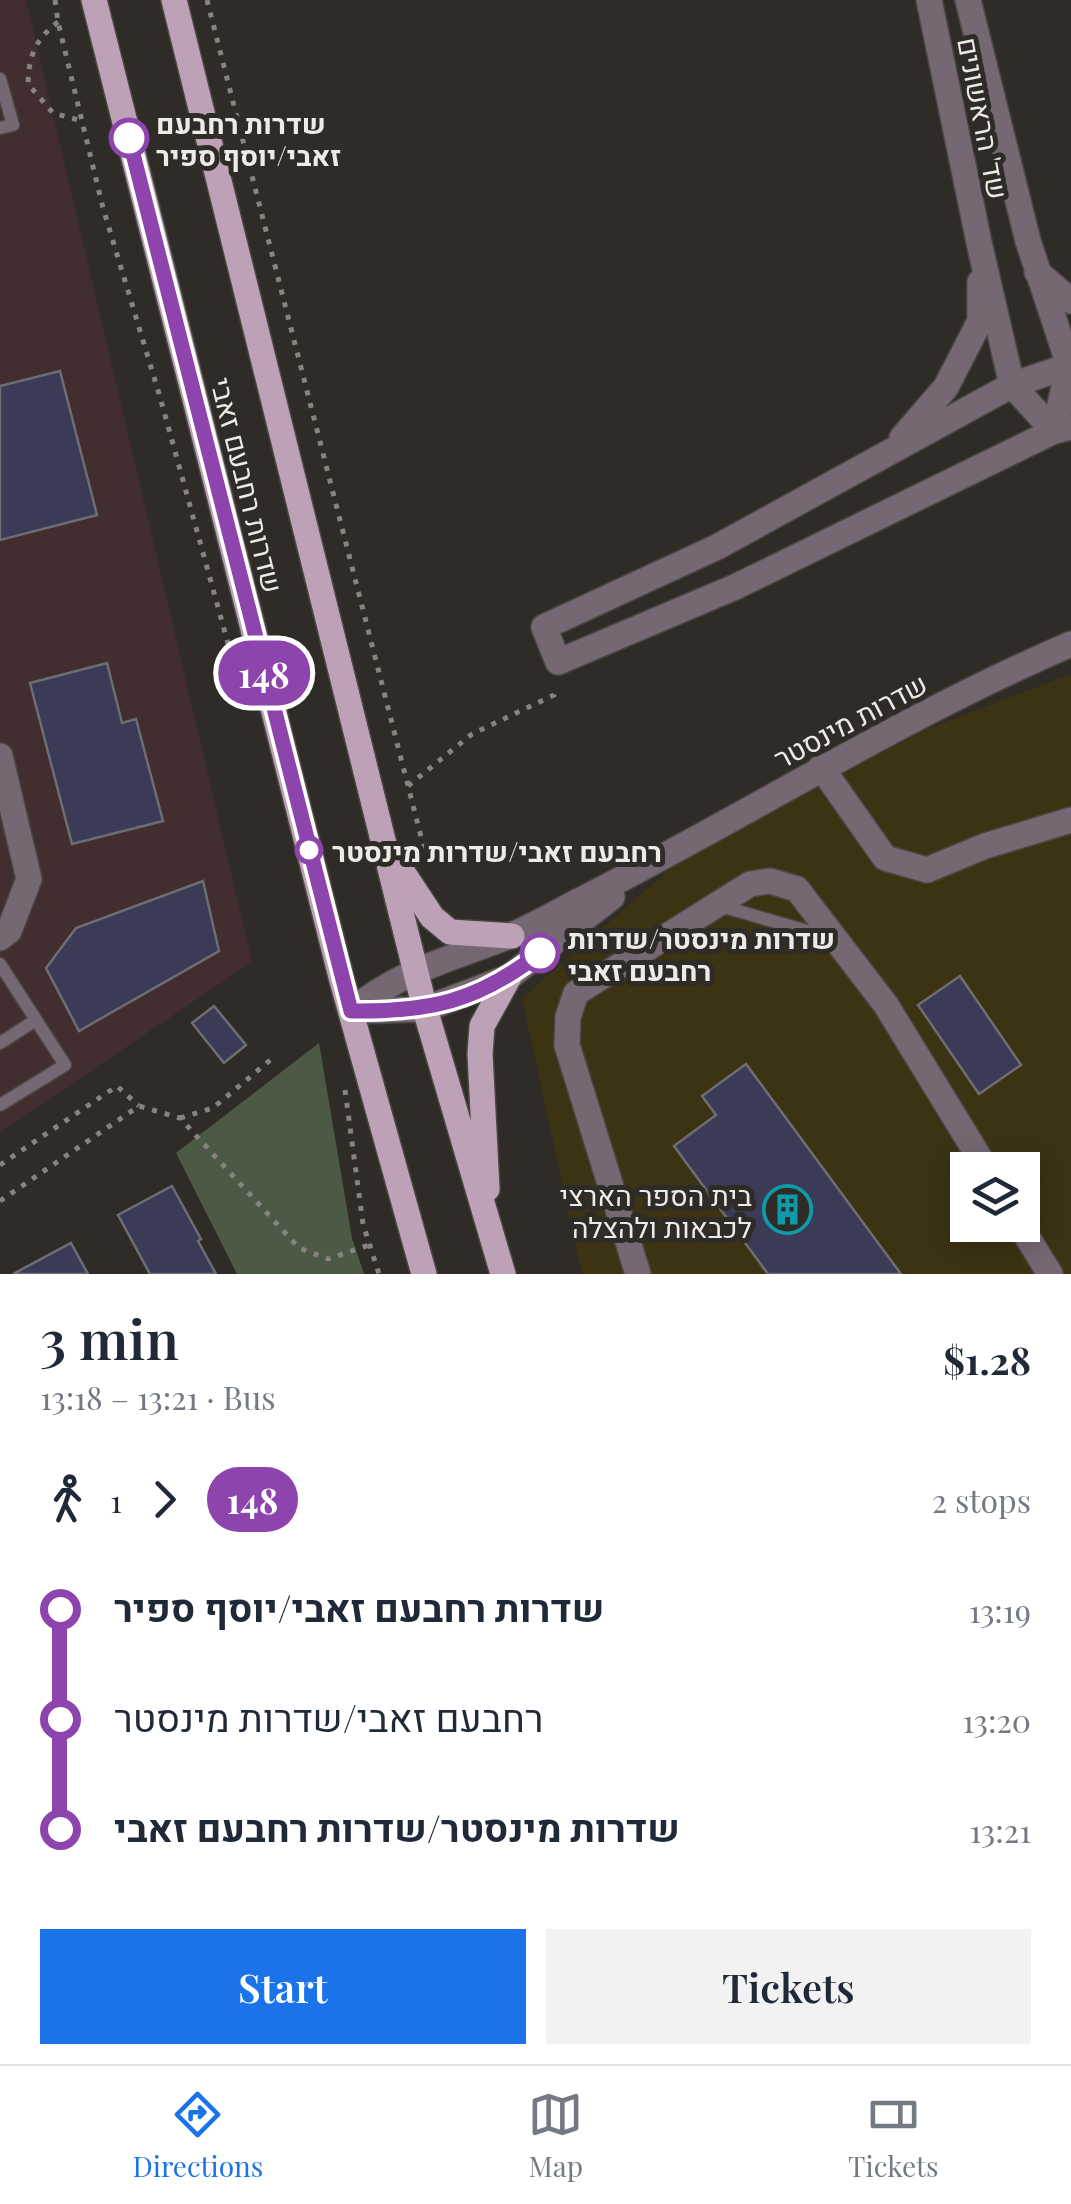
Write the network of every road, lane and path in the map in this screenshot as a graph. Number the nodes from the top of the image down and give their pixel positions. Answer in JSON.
{"nodes":[{"id":1,"x":56,"y":0,"type":"edge"},
{"id":2,"x":174,"y":0,"type":"edge"},
{"id":3,"x":207,"y":0,"type":"edge"},
{"id":4,"x":929,"y":0,"type":"edge"},
{"id":5,"x":968,"y":0,"type":"edge"},
{"id":6,"x":93,"y":3,"type":"edge"},
{"id":7,"x":58,"y":22,"type":"junction"},
{"id":8,"x":0,"y":78,"type":"edge"},
{"id":9,"x":82,"y":120,"type":"junction"},
{"id":10,"x":0,"y":128,"type":"edge"},
{"id":11,"x":980,"y":248,"type":"junction"},
{"id":12,"x":1037,"y":272,"type":"junction"},
{"id":13,"x":1071,"y":301,"type":"edge"},
{"id":14,"x":1070,"y":365,"type":"edge"},
{"id":15,"x":1012,"y":385,"type":"junction"},
{"id":16,"x":1063,"y":429,"type":"edge"},
{"id":17,"x":888,"y":453,"type":"junction"},
{"id":18,"x":1071,"y":644,"type":"edge"},
{"id":19,"x":558,"y":662,"type":"junction"},
{"id":20,"x":243,"y":699,"type":"dead end"},
{"id":21,"x":0,"y":756,"type":"edge"},
{"id":22,"x":821,"y":767,"type":"junction"},
{"id":23,"x":408,"y":786,"type":"junction"},
{"id":24,"x":1071,"y":820,"type":"edge"},
{"id":25,"x":387,"y":848,"type":"junction"},
{"id":26,"x":662,"y":858,"type":"junction"},
{"id":27,"x":428,"y":866,"type":"dead end"},
{"id":28,"x":717,"y":905,"type":"junction"},
{"id":29,"x":512,"y":936,"type":"junction"},
{"id":30,"x":0,"y":938,"type":"edge"},
{"id":31,"x":835,"y":939,"type":"junction"},
{"id":32,"x":0,"y":964,"type":"edge"},
{"id":33,"x":415,"y":969,"type":"junction"},
{"id":34,"x":509,"y":976,"type":"junction"},
{"id":35,"x":425,"y":1010,"type":"junction"},
{"id":36,"x":351,"y":1011,"type":"junction"},
{"id":37,"x":36,"y":1020,"type":"junction"},
{"id":38,"x":0,"y":1043,"type":"edge"},
{"id":39,"x":275,"y":1056,"type":"dead end"},
{"id":40,"x":343,"y":1075,"type":"dead end"},
{"id":41,"x":0,"y":1105,"type":"edge"},
{"id":42,"x":139,"y":1106,"type":"junction"},
{"id":43,"x":180,"y":1118,"type":"junction"},
{"id":44,"x":975,"y":1152,"type":"edge"},
{"id":45,"x":0,"y":1166,"type":"edge"},
{"id":46,"x":0,"y":1201,"type":"edge"},
{"id":47,"x":490,"y":1234,"type":"junction"},
{"id":48,"x":1030,"y":1242,"type":"edge"},
{"id":49,"x":369,"y":1245,"type":"junction"},
{"id":50,"x":379,"y":1274,"type":"edge"},
{"id":51,"x":424,"y":1274,"type":"edge"},
{"id":52,"x":503,"y":1274,"type":"edge"},
{"id":53,"x":638,"y":1274,"type":"edge"},
{"id":54,"x":1050,"y":1274,"type":"edge"}],
"edges":[{"from":1,"to":7,"type":"path"},
{"from":2,"to":25,"type":"main road","name":"שדרות רחבעם זאבי"},
{"from":3,"to":23,"type":"path"},
{"from":4,"to":11,"type":"street","name":"שד' הראשונים"},
{"from":5,"to":12,"type":"street","name":"שד' הראשונים"},
{"from":6,"to":36,"type":"main road","name":"שדרות רחבעם זאבי"},
{"from":7,"to":9,"type":"path"},
{"from":7,"to":9,"type":"path"},
{"from":8,"to":10,"type":"lane"},
{"from":9,"to":20,"type":"path"},
{"from":11,"to":15,"type":"street","name":"שד' הראשונים"},
{"from":11,"to":17,"type":"street","name":"שד' הראשונים"},
{"from":12,"to":13,"type":"street"},
{"from":12,"to":14,"type":"street","name":"שד' הראשונים"},
{"from":14,"to":15,"type":"street"},
{"from":14,"to":16,"type":"street"},
{"from":15,"to":16,"type":"street"},
{"from":15,"to":17,"type":"street"},
{"from":16,"to":19,"type":"street"},
{"from":17,"to":19,"type":"street"},
{"from":18,"to":22,"type":"street","name":"שדרות מינסטר"},
{"from":19,"to":23,"type":"path"},
{"from":21,"to":30,"type":"street"},
{"from":22,"to":24,"type":"street"},
{"from":22,"to":26,"type":"street","name":"שדרות מינסטר"},
{"from":23,"to":27,"type":"path"},
{"from":25,"to":29,"type":"main road"},
{"from":25,"to":33,"type":"main road","name":"שדרות רחבעם זאבי"},
{"from":26,"to":29,"type":"street","name":"שדרות מינסטר"},
{"from":26,"to":34,"type":"street","name":"שדרות מינסטר"},
{"from":28,"to":31,"type":"lane"},
{"from":28,"to":31,"type":"street"},
{"from":28,"to":53,"type":"street"},
{"from":29,"to":33,"type":"street","name":"שדרות מינסטר"},
{"from":31,"to":44,"type":"street"},
{"from":32,"to":37,"type":"lane"},
{"from":33,"to":35,"type":"main road","name":"שדרות רחבעם זאבי"},
{"from":33,"to":36,"type":"street","name":"שדרות מינסטר"},
{"from":34,"to":35,"type":"street","name":"שדרות מינסטר"},
{"from":34,"to":47,"type":"main road"},
{"from":35,"to":36,"type":"street","name":"שדרות מינסטר"},
{"from":35,"to":47,"type":"main road","name":"שדרות רחבעם זאבי"},
{"from":36,"to":51,"type":"main road","name":"שדרות רחבעם זאבי"},
{"from":37,"to":38,"type":"lane"},
{"from":37,"to":41,"type":"lane"},
{"from":39,"to":43,"type":"path"},
{"from":40,"to":49,"type":"path"},
{"from":42,"to":43,"type":"path"},
{"from":42,"to":45,"type":"path"},
{"from":42,"to":46,"type":"path"},
{"from":43,"to":49,"type":"path"},
{"from":47,"to":52,"type":"main road","name":"שדרות רחבעם זאבי"},
{"from":48,"to":54,"type":"street"},
{"from":49,"to":50,"type":"path"}]}
